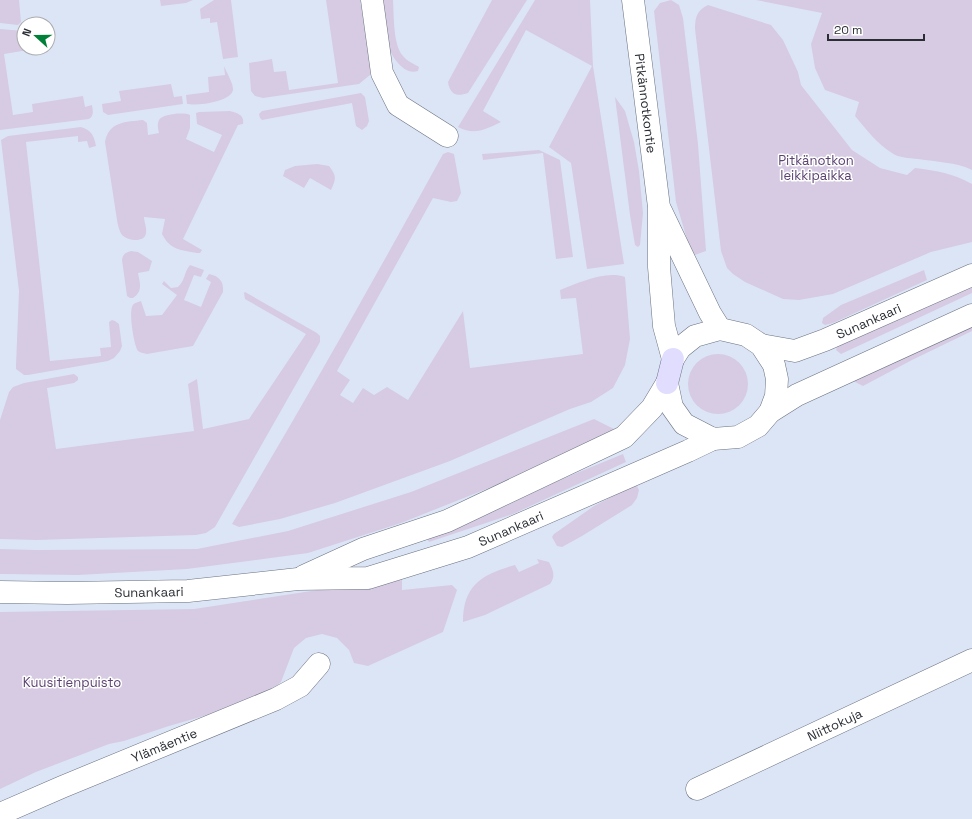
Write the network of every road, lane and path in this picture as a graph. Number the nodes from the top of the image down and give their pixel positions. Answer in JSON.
{"nodes":[{"id":1,"x":372,"y":0,"type":"edge"},
{"id":2,"x":633,"y":0,"type":"edge"},
{"id":3,"x":447,"y":136,"type":"dead end"},
{"id":4,"x":659,"y":207,"type":"junction"},
{"id":5,"x":972,"y":275,"type":"edge"},
{"id":6,"x":972,"y":315,"type":"edge"},
{"id":7,"x":720,"y":329,"type":"junction"},
{"id":8,"x":761,"y":345,"type":"junction"},
{"id":9,"x":673,"y":359,"type":"junction"},
{"id":10,"x":667,"y":384,"type":"junction"},
{"id":11,"x":770,"y":412,"type":"junction"},
{"id":12,"x":713,"y":439,"type":"junction"},
{"id":13,"x":298,"y":579,"type":"junction"},
{"id":14,"x":0,"y":592,"type":"edge"},
{"id":15,"x":972,"y":660,"type":"edge"},
{"id":16,"x":319,"y":664,"type":"dead end"},
{"id":17,"x":697,"y":789,"type":"dead end"},
{"id":18,"x":0,"y":814,"type":"edge"}],
"edges":[{"from":1,"to":3,"type":"street"},
{"from":2,"to":4,"type":"street","name":"Pitkännotkontie"},
{"from":4,"to":7,"type":"street","name":"Pitkännotkontie"},
{"from":4,"to":9,"type":"street","name":"Pitkännotkontie"},
{"from":5,"to":8,"type":"street","name":"Sunankaari"},
{"from":6,"to":11,"type":"street"},
{"from":7,"to":8,"type":"street"},
{"from":7,"to":9,"type":"street"},
{"from":8,"to":11,"type":"street"},
{"from":9,"to":10,"type":"main road"},
{"from":10,"to":12,"type":"street"},
{"from":10,"to":13,"type":"street","name":"Sunankaari"},
{"from":11,"to":12,"type":"street"},
{"from":12,"to":13,"type":"street","name":"Sunankaari"},
{"from":13,"to":14,"type":"street","name":"Sunankaari"},
{"from":15,"to":17,"type":"street","name":"Niittokuja"},
{"from":16,"to":18,"type":"street","name":"Ylämäentie"}]}
